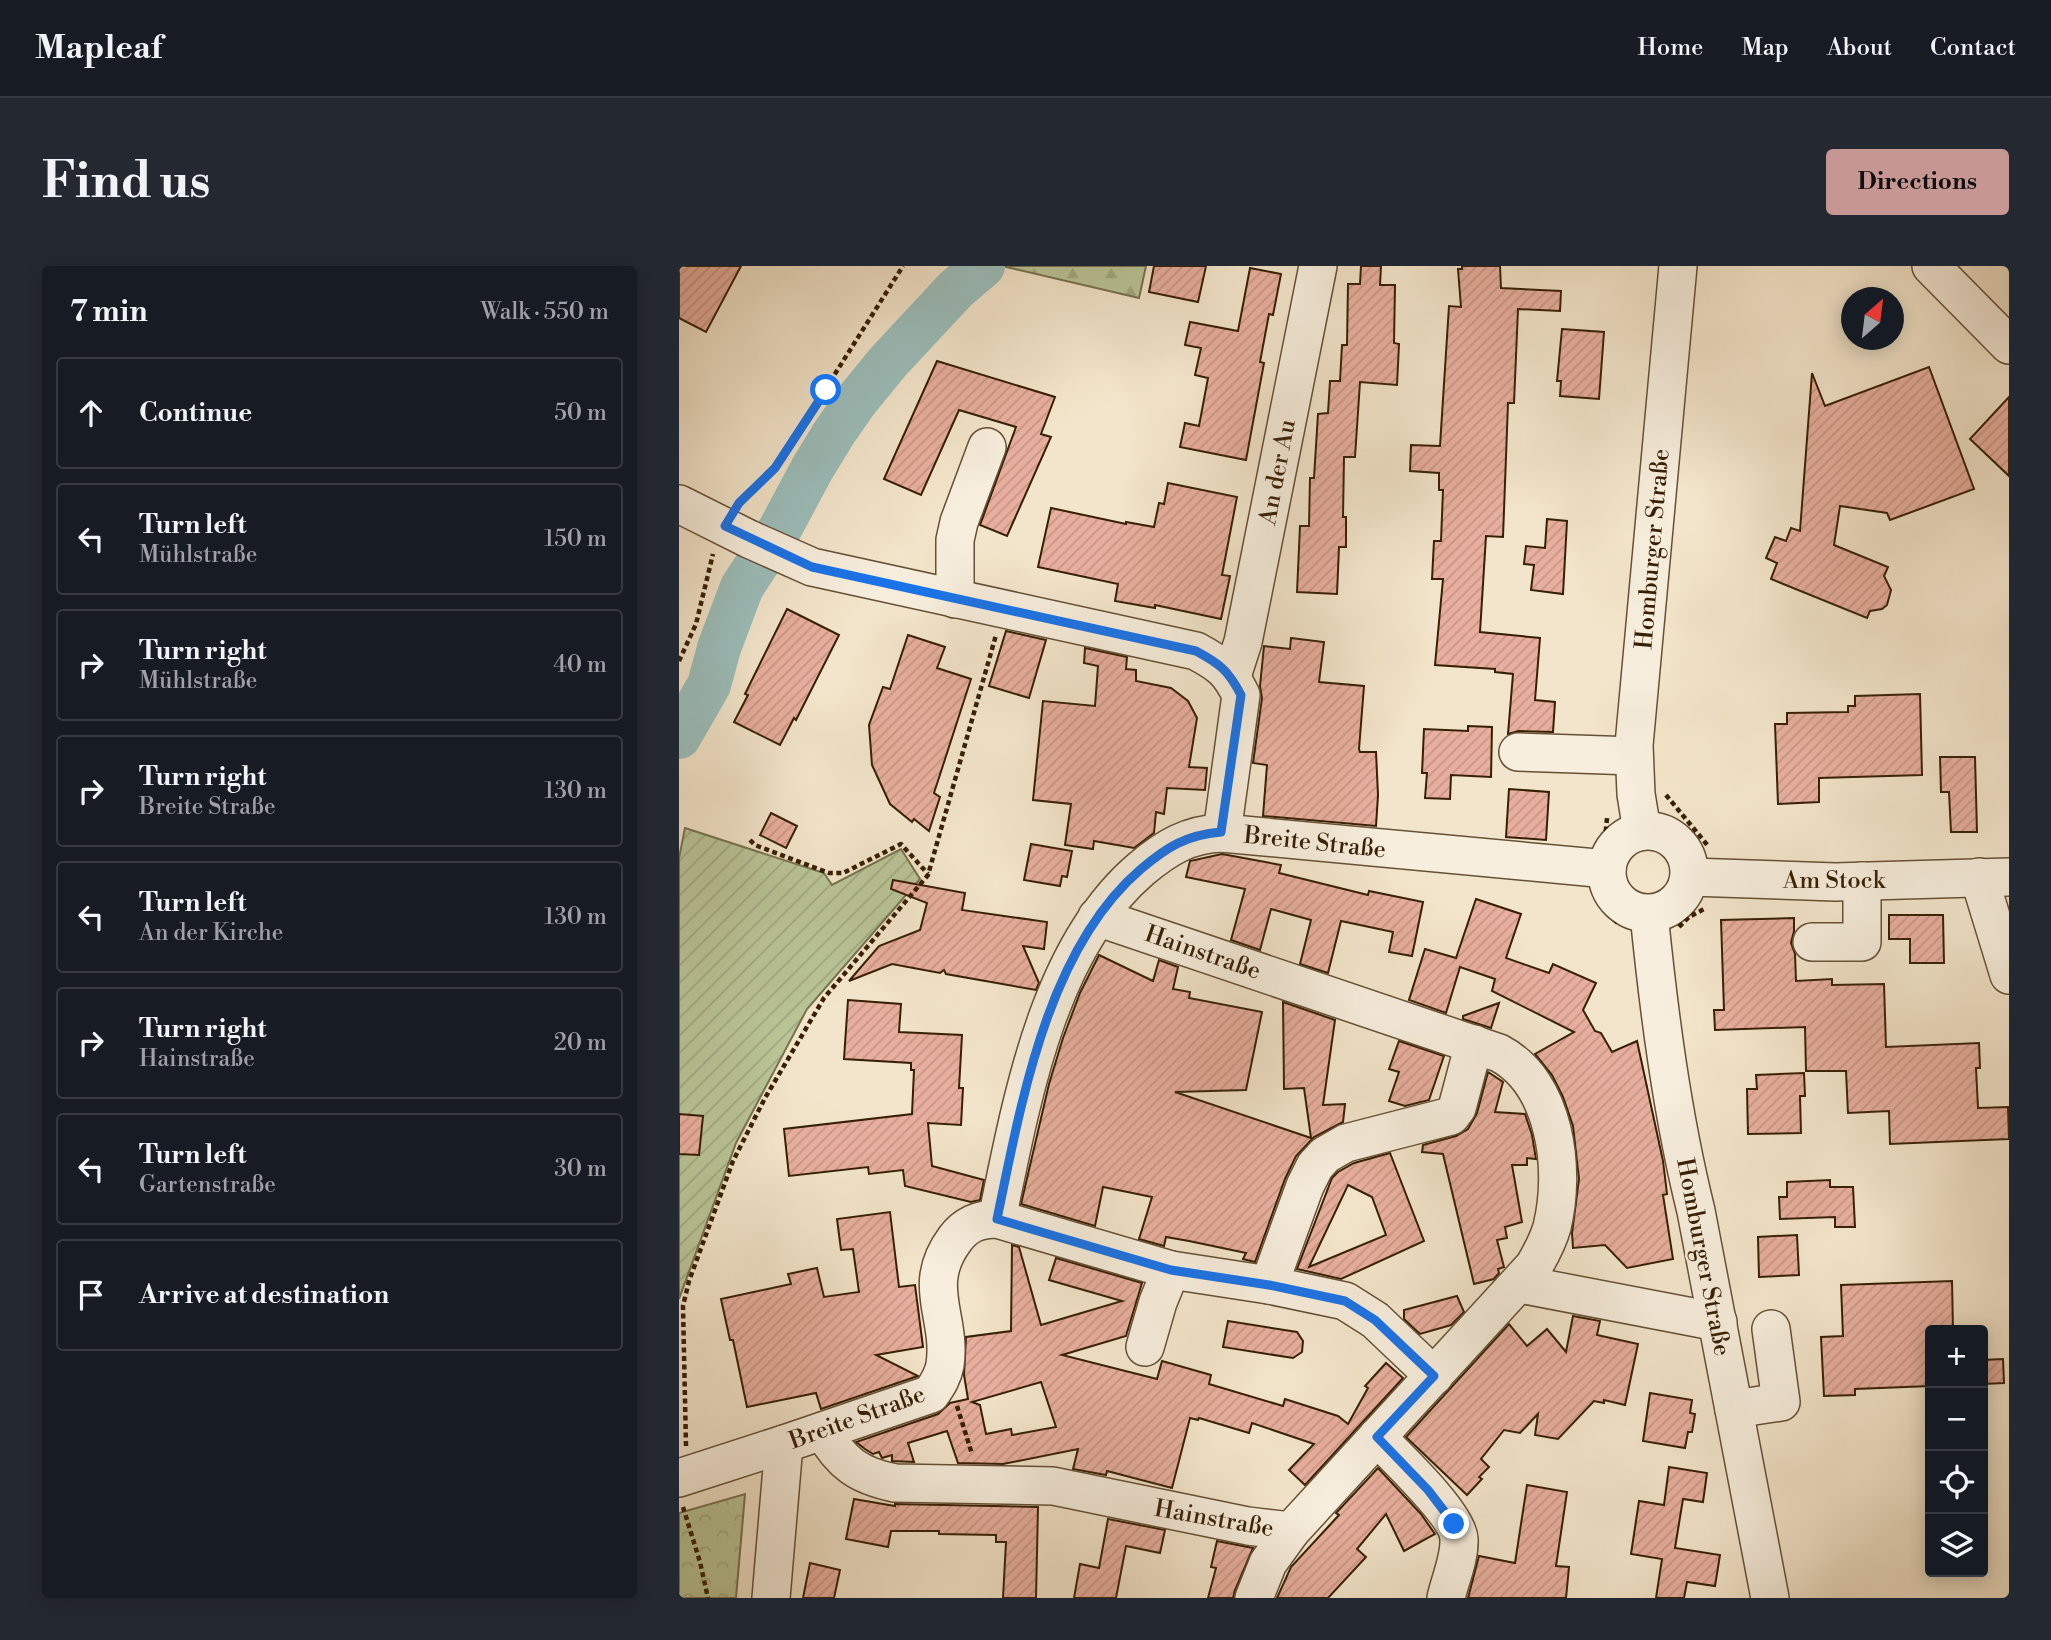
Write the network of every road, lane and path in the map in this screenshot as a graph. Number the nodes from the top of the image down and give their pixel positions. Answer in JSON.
{"nodes":[{"id":1,"x":904,"y":266,"type":"edge"},
{"id":2,"x":1318,"y":266,"type":"edge"},
{"id":3,"x":1678,"y":266,"type":"edge"},
{"id":4,"x":1931,"y":266,"type":"edge"},
{"id":5,"x":2009,"y":345,"type":"edge"},
{"id":6,"x":987,"y":447,"type":"dead end"},
{"id":7,"x":679,"y":504,"type":"edge"},
{"id":8,"x":737,"y":533,"type":"junction"},
{"id":9,"x":955,"y":599,"type":"junction"},
{"id":10,"x":1004,"y":609,"type":"junction"},
{"id":11,"x":679,"y":661,"type":"edge"},
{"id":12,"x":1231,"y":676,"type":"junction"},
{"id":13,"x":1518,"y":752,"type":"dead end"},
{"id":14,"x":1634,"y":756,"type":"junction"},
{"id":15,"x":1642,"y":831,"type":"junction"},
{"id":16,"x":1221,"y":832,"type":"junction"},
{"id":17,"x":750,"y":841,"type":"dead end"},
{"id":18,"x":1607,"y":869,"type":"junction"},
{"id":19,"x":928,"y":875,"type":"junction"},
{"id":20,"x":1690,"y":877,"type":"junction"},
{"id":21,"x":1994,"y":877,"type":"edge"},
{"id":22,"x":1862,"y":881,"type":"junction"},
{"id":23,"x":1649,"y":914,"type":"junction"},
{"id":24,"x":1097,"y":917,"type":"junction"},
{"id":25,"x":1812,"y":943,"type":"dead end"},
{"id":26,"x":2009,"y":975,"type":"edge"},
{"id":27,"x":1474,"y":1044,"type":"junction"},
{"id":28,"x":997,"y":1219,"type":"junction"},
{"id":29,"x":1171,"y":1270,"type":"junction"},
{"id":30,"x":1520,"y":1284,"type":"junction"},
{"id":31,"x":1269,"y":1285,"type":"junction"},
{"id":32,"x":1718,"y":1322,"type":"junction"},
{"id":33,"x":1771,"y":1329,"type":"dead end"},
{"id":34,"x":1145,"y":1347,"type":"dead end"},
{"id":35,"x":1434,"y":1376,"type":"junction"},
{"id":36,"x":942,"y":1377,"type":"junction"},
{"id":37,"x":1734,"y":1409,"type":"junction"},
{"id":38,"x":823,"y":1431,"type":"junction"},
{"id":39,"x":1377,"y":1437,"type":"junction"},
{"id":40,"x":784,"y":1444,"type":"junction"},
{"id":41,"x":682,"y":1483,"type":"edge"},
{"id":42,"x":982,"y":1485,"type":"junction"},
{"id":43,"x":1291,"y":1531,"type":"junction"},
{"id":44,"x":708,"y":1598,"type":"edge"},
{"id":45,"x":771,"y":1598,"type":"edge"},
{"id":46,"x":1254,"y":1598,"type":"edge"},
{"id":47,"x":1446,"y":1598,"type":"edge"},
{"id":48,"x":1770,"y":1598,"type":"edge"}],
"edges":[{"from":1,"to":8,"type":"path"},
{"from":2,"to":12,"type":"street","name":"An der Au"},
{"from":3,"to":14,"type":"street","name":"Homburger Straße"},
{"from":4,"to":5,"type":"street"},
{"from":6,"to":9,"type":"street"},
{"from":7,"to":8,"type":"street"},
{"from":8,"to":9,"type":"street"},
{"from":8,"to":11,"type":"path"},
{"from":9,"to":10,"type":"street"},
{"from":10,"to":12,"type":"street"},
{"from":10,"to":19,"type":"path"},
{"from":12,"to":16,"type":"street"},
{"from":13,"to":14,"type":"street"},
{"from":14,"to":15,"type":"street","name":"Homburger Straße"},
{"from":15,"to":18,"type":"street"},
{"from":15,"to":20,"type":"street"},
{"from":16,"to":18,"type":"street","name":"Breite Straße"},
{"from":16,"to":24,"type":"street","name":"Breite Straße"},
{"from":17,"to":19,"type":"path"},
{"from":18,"to":23,"type":"street"},
{"from":19,"to":41,"type":"path"},
{"from":20,"to":22,"type":"street","name":"Am Stock"},
{"from":20,"to":23,"type":"street"},
{"from":21,"to":22,"type":"street","name":"Am Stock"},
{"from":21,"to":26,"type":"street","name":"Am Stock"},
{"from":22,"to":25,"type":"street"},
{"from":23,"to":32,"type":"street","name":"Homburger Straße"},
{"from":24,"to":27,"type":"street","name":"Hainstraße"},
{"from":24,"to":28,"type":"street","name":"Breite Straße"},
{"from":27,"to":30,"type":"street","name":"Hainstraße"},
{"from":27,"to":31,"type":"street"},
{"from":28,"to":29,"type":"street"},
{"from":28,"to":36,"type":"street","name":"Breite Straße"},
{"from":29,"to":31,"type":"street"},
{"from":29,"to":34,"type":"street"},
{"from":30,"to":32,"type":"street"},
{"from":30,"to":35,"type":"street","name":"Hainstraße"},
{"from":31,"to":35,"type":"street"},
{"from":32,"to":37,"type":"street","name":"Homburger Straße"},
{"from":33,"to":37,"type":"street"},
{"from":35,"to":39,"type":"street","name":"Hainstraße"},
{"from":36,"to":38,"type":"street","name":"Breite Straße"},
{"from":36,"to":42,"type":"path"},
{"from":37,"to":48,"type":"street","name":"Homburger Straße"},
{"from":38,"to":40,"type":"street","name":"Breite Straße"},
{"from":38,"to":42,"type":"street","name":"Hainstraße"},
{"from":39,"to":43,"type":"street","name":"Hainstraße"},
{"from":39,"to":47,"type":"street"},
{"from":40,"to":41,"type":"street","name":"Breite Straße"},
{"from":40,"to":45,"type":"street"},
{"from":41,"to":44,"type":"path"},
{"from":42,"to":43,"type":"street","name":"Hainstraße"},
{"from":43,"to":46,"type":"street"}]}
